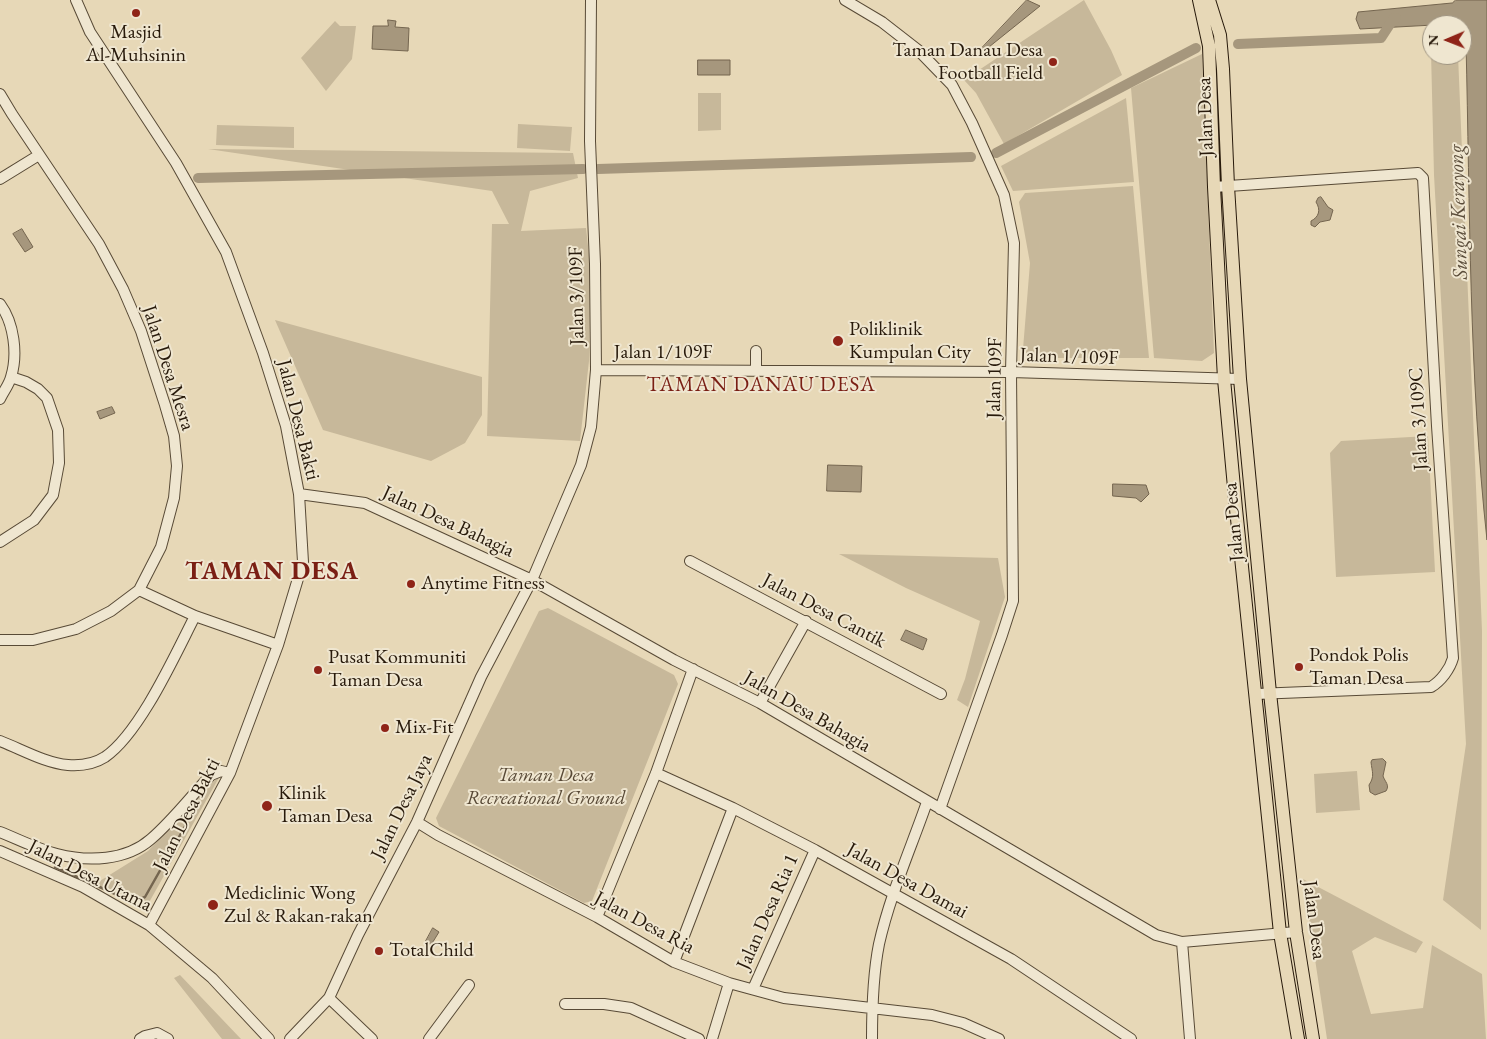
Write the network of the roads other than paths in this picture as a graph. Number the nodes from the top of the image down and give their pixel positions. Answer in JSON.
{"nodes":[{"id":1,"x":76,"y":0,"type":"edge"},
{"id":2,"x":591,"y":0,"type":"edge"},
{"id":3,"x":845,"y":0,"type":"edge"},
{"id":4,"x":1199,"y":0,"type":"edge"},
{"id":5,"x":1209,"y":0,"type":"edge"},
{"id":6,"x":0,"y":94,"type":"edge"},
{"id":7,"x":39,"y":155,"type":"junction"},
{"id":8,"x":0,"y":179,"type":"edge"},
{"id":9,"x":1228,"y":186,"type":"junction"},
{"id":10,"x":1214,"y":187,"type":"junction"},
{"id":11,"x":0,"y":304,"type":"edge"},
{"id":12,"x":756,"y":350,"type":"dead end"},
{"id":13,"x":596,"y":370,"type":"junction"},
{"id":14,"x":756,"y":371,"type":"junction"},
{"id":15,"x":1012,"y":372,"type":"junction"},
{"id":16,"x":11,"y":377,"type":"junction"},
{"id":17,"x":1224,"y":379,"type":"junction"},
{"id":18,"x":1240,"y":379,"type":"junction"},
{"id":19,"x":0,"y":399,"type":"edge"},
{"id":20,"x":299,"y":494,"type":"junction"},
{"id":21,"x":0,"y":542,"type":"edge"},
{"id":22,"x":690,"y":561,"type":"dead end"},
{"id":23,"x":532,"y":580,"type":"junction"},
{"id":24,"x":140,"y":590,"type":"junction"},
{"id":25,"x":195,"y":616,"type":"junction"},
{"id":26,"x":806,"y":621,"type":"junction"},
{"id":27,"x":0,"y":640,"type":"edge"},
{"id":28,"x":278,"y":645,"type":"junction"},
{"id":29,"x":693,"y":669,"type":"junction"},
{"id":30,"x":1270,"y":693,"type":"junction"},
{"id":31,"x":941,"y":694,"type":"dead end"},
{"id":32,"x":1256,"y":694,"type":"junction"},
{"id":33,"x":760,"y":703,"type":"junction"},
{"id":34,"x":0,"y":741,"type":"edge"},
{"id":35,"x":656,"y":773,"type":"junction"},
{"id":36,"x":230,"y":774,"type":"junction"},
{"id":37,"x":927,"y":802,"type":"junction"},
{"id":38,"x":733,"y":808,"type":"junction"},
{"id":39,"x":940,"y":809,"type":"junction"},
{"id":40,"x":417,"y":822,"type":"junction"},
{"id":41,"x":0,"y":832,"type":"edge"},
{"id":42,"x":815,"y":850,"type":"junction"},
{"id":43,"x":0,"y":851,"type":"edge"},
{"id":44,"x":894,"y":895,"type":"junction"},
{"id":45,"x":597,"y":917,"type":"junction"},
{"id":46,"x":149,"y":925,"type":"junction"},
{"id":47,"x":1296,"y":932,"type":"junction"},
{"id":48,"x":1280,"y":934,"type":"junction"},
{"id":49,"x":1182,"y":942,"type":"junction"},
{"id":50,"x":674,"y":962,"type":"junction"},
{"id":51,"x":729,"y":983,"type":"junction"},
{"id":52,"x":469,"y":985,"type":"dead end"},
{"id":53,"x":753,"y":989,"type":"junction"},
{"id":54,"x":329,"y":998,"type":"junction"},
{"id":55,"x":565,"y":1004,"type":"dead end"},
{"id":56,"x":872,"y":1007,"type":"junction"},
{"id":57,"x":140,"y":1039,"type":"edge"},
{"id":58,"x":168,"y":1039,"type":"edge"},
{"id":59,"x":269,"y":1039,"type":"edge"},
{"id":60,"x":290,"y":1039,"type":"edge"},
{"id":61,"x":372,"y":1039,"type":"edge"},
{"id":62,"x":429,"y":1039,"type":"edge"},
{"id":63,"x":699,"y":1039,"type":"edge"},
{"id":64,"x":712,"y":1039,"type":"edge"},
{"id":65,"x":872,"y":1039,"type":"edge"},
{"id":66,"x":999,"y":1039,"type":"edge"},
{"id":67,"x":1131,"y":1039,"type":"edge"},
{"id":68,"x":1190,"y":1039,"type":"edge"},
{"id":69,"x":1298,"y":1039,"type":"edge"},
{"id":70,"x":1313,"y":1039,"type":"edge"}],
"edges":[{"from":1,"to":20,"type":"street","name":"Jalan Desa Bakti"},
{"from":2,"to":13,"type":"street","name":"Jalan 3/109F"},
{"from":3,"to":15,"type":"street","name":"Jalan 109F"},
{"from":4,"to":10,"type":"main road","name":"Jalan Desa"},
{"from":5,"to":9,"type":"main road","name":"Jalan Desa"},
{"from":6,"to":7,"type":"street","name":"Jalan Desa Mesra"},
{"from":7,"to":8,"type":"street"},
{"from":7,"to":24,"type":"street","name":"Jalan Desa Mesra"},
{"from":9,"to":10,"type":"street","name":"Jalan 3/109C"},
{"from":9,"to":18,"type":"main road","name":"Jalan Desa"},
{"from":9,"to":30,"type":"street","name":"Jalan 3/109C"},
{"from":10,"to":17,"type":"main road","name":"Jalan Desa"},
{"from":11,"to":16,"type":"street"},
{"from":12,"to":14,"type":"street"},
{"from":13,"to":14,"type":"street","name":"Jalan 1/109F"},
{"from":13,"to":23,"type":"street","name":"Jalan 3/109F"},
{"from":14,"to":15,"type":"street","name":"Jalan 1/109F"},
{"from":15,"to":17,"type":"street","name":"Jalan 1/109F"},
{"from":15,"to":39,"type":"street","name":"Jalan 109F"},
{"from":16,"to":19,"type":"street"},
{"from":16,"to":21,"type":"street"},
{"from":17,"to":18,"type":"street","name":"Jalan 1/109F"},
{"from":17,"to":32,"type":"main road","name":"Jalan Desa"},
{"from":18,"to":30,"type":"main road","name":"Jalan Desa"},
{"from":20,"to":23,"type":"street","name":"Jalan Desa Bahagia"},
{"from":20,"to":28,"type":"street","name":"Jalan Desa Bakti"},
{"from":22,"to":26,"type":"street","name":"Jalan Desa Cantik"},
{"from":23,"to":29,"type":"street","name":"Jalan Desa Bahagia"},
{"from":23,"to":40,"type":"street","name":"Jalan Desa Jaya"},
{"from":24,"to":25,"type":"street"},
{"from":24,"to":27,"type":"street","name":"Jalan Desa Mesra"},
{"from":25,"to":28,"type":"street"},
{"from":25,"to":34,"type":"street"},
{"from":26,"to":31,"type":"street","name":"Jalan Desa Cantik"},
{"from":26,"to":33,"type":"street"},
{"from":28,"to":36,"type":"street","name":"Jalan Desa Bakti"},
{"from":29,"to":33,"type":"street","name":"Jalan Desa Bahagia"},
{"from":29,"to":35,"type":"street"},
{"from":30,"to":32,"type":"street","name":"Jalan 3/109C"},
{"from":30,"to":47,"type":"main road","name":"Jalan Desa"},
{"from":32,"to":48,"type":"main road","name":"Jalan Desa"},
{"from":33,"to":37,"type":"street","name":"Jalan Desa Bahagia"},
{"from":35,"to":38,"type":"street","name":"Jalan Desa Damai"},
{"from":35,"to":45,"type":"street"},
{"from":36,"to":41,"type":"street"},
{"from":36,"to":46,"type":"street","name":"Jalan Desa Bakti"},
{"from":37,"to":39,"type":"street","name":"Jalan Desa Bahagia"},
{"from":37,"to":44,"type":"street"},
{"from":38,"to":42,"type":"street","name":"Jalan Desa Damai"},
{"from":38,"to":50,"type":"street"},
{"from":39,"to":49,"type":"street","name":"Jalan Desa Bahagia"},
{"from":40,"to":45,"type":"street","name":"Jalan Desa Ria"},
{"from":40,"to":54,"type":"street","name":"Jalan Desa Jaya"},
{"from":42,"to":44,"type":"street","name":"Jalan Desa Damai"},
{"from":42,"to":53,"type":"street","name":"Jalan Desa Ria 1"},
{"from":43,"to":46,"type":"street","name":"Jalan Desa Utama"},
{"from":44,"to":56,"type":"street"},
{"from":44,"to":67,"type":"street","name":"Jalan Desa Damai"},
{"from":45,"to":50,"type":"street","name":"Jalan Desa Ria"},
{"from":46,"to":59,"type":"street","name":"Jalan Desa Utama"},
{"from":47,"to":48,"type":"street","name":"Jalan Desa Bahagia"},
{"from":47,"to":70,"type":"main road","name":"Jalan Desa"},
{"from":48,"to":49,"type":"street","name":"Jalan Desa Bahagia"},
{"from":48,"to":69,"type":"main road","name":"Jalan Desa"},
{"from":49,"to":68,"type":"street"},
{"from":50,"to":51,"type":"street","name":"Jalan Desa Ria"},
{"from":51,"to":53,"type":"street","name":"Jalan Desa Ria"},
{"from":51,"to":64,"type":"street"},
{"from":52,"to":62,"type":"street"},
{"from":53,"to":56,"type":"street","name":"Jalan Desa Ria"},
{"from":54,"to":60,"type":"street","name":"Jalan Desa Jaya"},
{"from":54,"to":61,"type":"street"},
{"from":55,"to":63,"type":"street"},
{"from":56,"to":65,"type":"street"},
{"from":56,"to":66,"type":"street","name":"Jalan Desa Ria"},
{"from":57,"to":58,"type":"street"}]}
